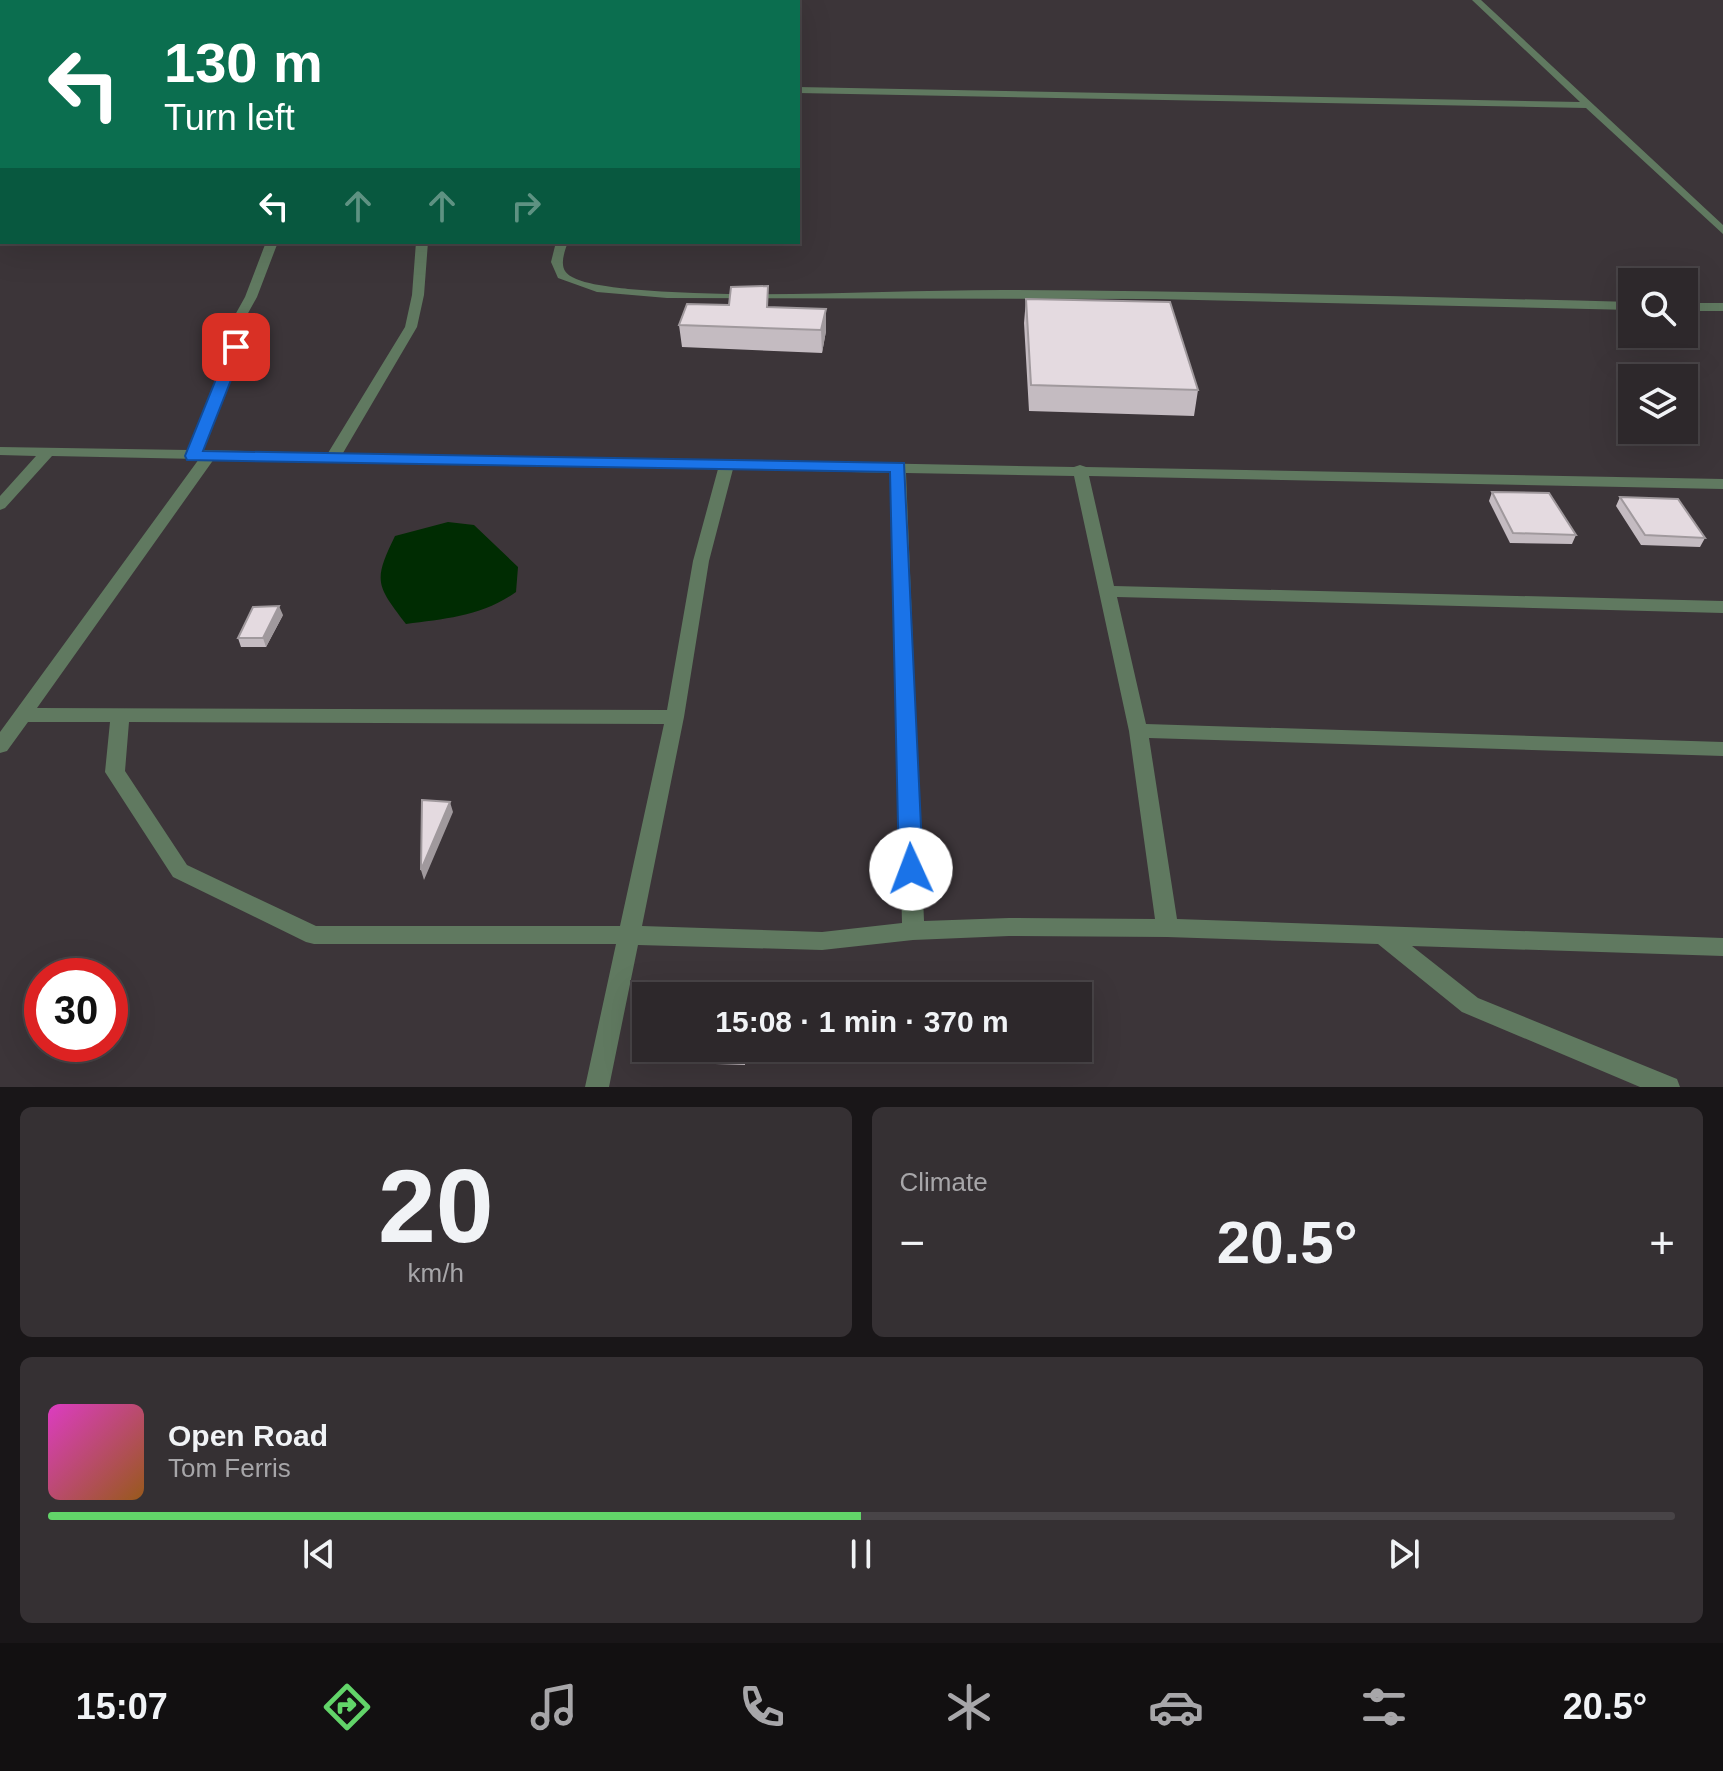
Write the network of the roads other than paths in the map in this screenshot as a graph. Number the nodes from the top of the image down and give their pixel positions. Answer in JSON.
{"nodes":[{"id":1,"x":1476,"y":0,"type":"edge"},
{"id":2,"x":800,"y":90,"type":"edge"},
{"id":3,"x":1590,"y":105,"type":"junction"},
{"id":4,"x":1723,"y":231,"type":"edge"},
{"id":5,"x":271,"y":244,"type":"edge"},
{"id":6,"x":422,"y":244,"type":"edge"},
{"id":7,"x":561,"y":244,"type":"edge"},
{"id":8,"x":1618,"y":306,"type":"edge"},
{"id":9,"x":1698,"y":307,"type":"edge"},
{"id":10,"x":1723,"y":307,"type":"edge"},
{"id":11,"x":0,"y":451,"type":"edge"},
{"id":12,"x":48,"y":452,"type":"junction"},
{"id":13,"x":201,"y":456,"type":"junction"},
{"id":14,"x":332,"y":459,"type":"junction"},
{"id":15,"x":727,"y":465,"type":"junction"},
{"id":16,"x":898,"y":467,"type":"junction"},
{"id":17,"x":1080,"y":469,"type":"junction"},
{"id":18,"x":1723,"y":484,"type":"edge"},
{"id":19,"x":0,"y":505,"type":"edge"},
{"id":20,"x":1106,"y":591,"type":"junction"},
{"id":21,"x":1723,"y":607,"type":"edge"},
{"id":22,"x":23,"y":715,"type":"junction"},
{"id":23,"x":120,"y":715,"type":"junction"},
{"id":24,"x":675,"y":717,"type":"junction"},
{"id":25,"x":1138,"y":731,"type":"junction"},
{"id":26,"x":0,"y":746,"type":"edge"},
{"id":27,"x":1723,"y":749,"type":"edge"},
{"id":28,"x":1167,"y":928,"type":"junction"},
{"id":29,"x":913,"y":931,"type":"junction"},
{"id":30,"x":628,"y":935,"type":"junction"},
{"id":31,"x":1382,"y":935,"type":"junction"},
{"id":32,"x":1723,"y":947,"type":"edge"},
{"id":33,"x":597,"y":1087,"type":"edge"},
{"id":34,"x":1668,"y":1087,"type":"edge"}],
"edges":[{"from":1,"to":3,"type":"street"},
{"from":2,"to":3,"type":"street"},
{"from":3,"to":4,"type":"street"},
{"from":5,"to":13,"type":"street"},
{"from":6,"to":14,"type":"street"},
{"from":7,"to":8,"type":"street"},
{"from":9,"to":10,"type":"street"},
{"from":11,"to":12,"type":"street"},
{"from":12,"to":13,"type":"street"},
{"from":12,"to":19,"type":"street"},
{"from":13,"to":14,"type":"street"},
{"from":13,"to":22,"type":"street"},
{"from":14,"to":15,"type":"street"},
{"from":15,"to":16,"type":"street"},
{"from":15,"to":24,"type":"street"},
{"from":16,"to":17,"type":"street"},
{"from":16,"to":29,"type":"street"},
{"from":17,"to":18,"type":"street"},
{"from":17,"to":20,"type":"street"},
{"from":20,"to":21,"type":"street"},
{"from":20,"to":25,"type":"street"},
{"from":22,"to":23,"type":"street"},
{"from":22,"to":26,"type":"street"},
{"from":23,"to":24,"type":"street"},
{"from":23,"to":30,"type":"street"},
{"from":24,"to":30,"type":"street"},
{"from":25,"to":27,"type":"street"},
{"from":25,"to":28,"type":"street"},
{"from":28,"to":29,"type":"street"},
{"from":28,"to":31,"type":"street"},
{"from":29,"to":30,"type":"street"},
{"from":30,"to":33,"type":"street"},
{"from":31,"to":32,"type":"street"},
{"from":31,"to":34,"type":"street"}]}
